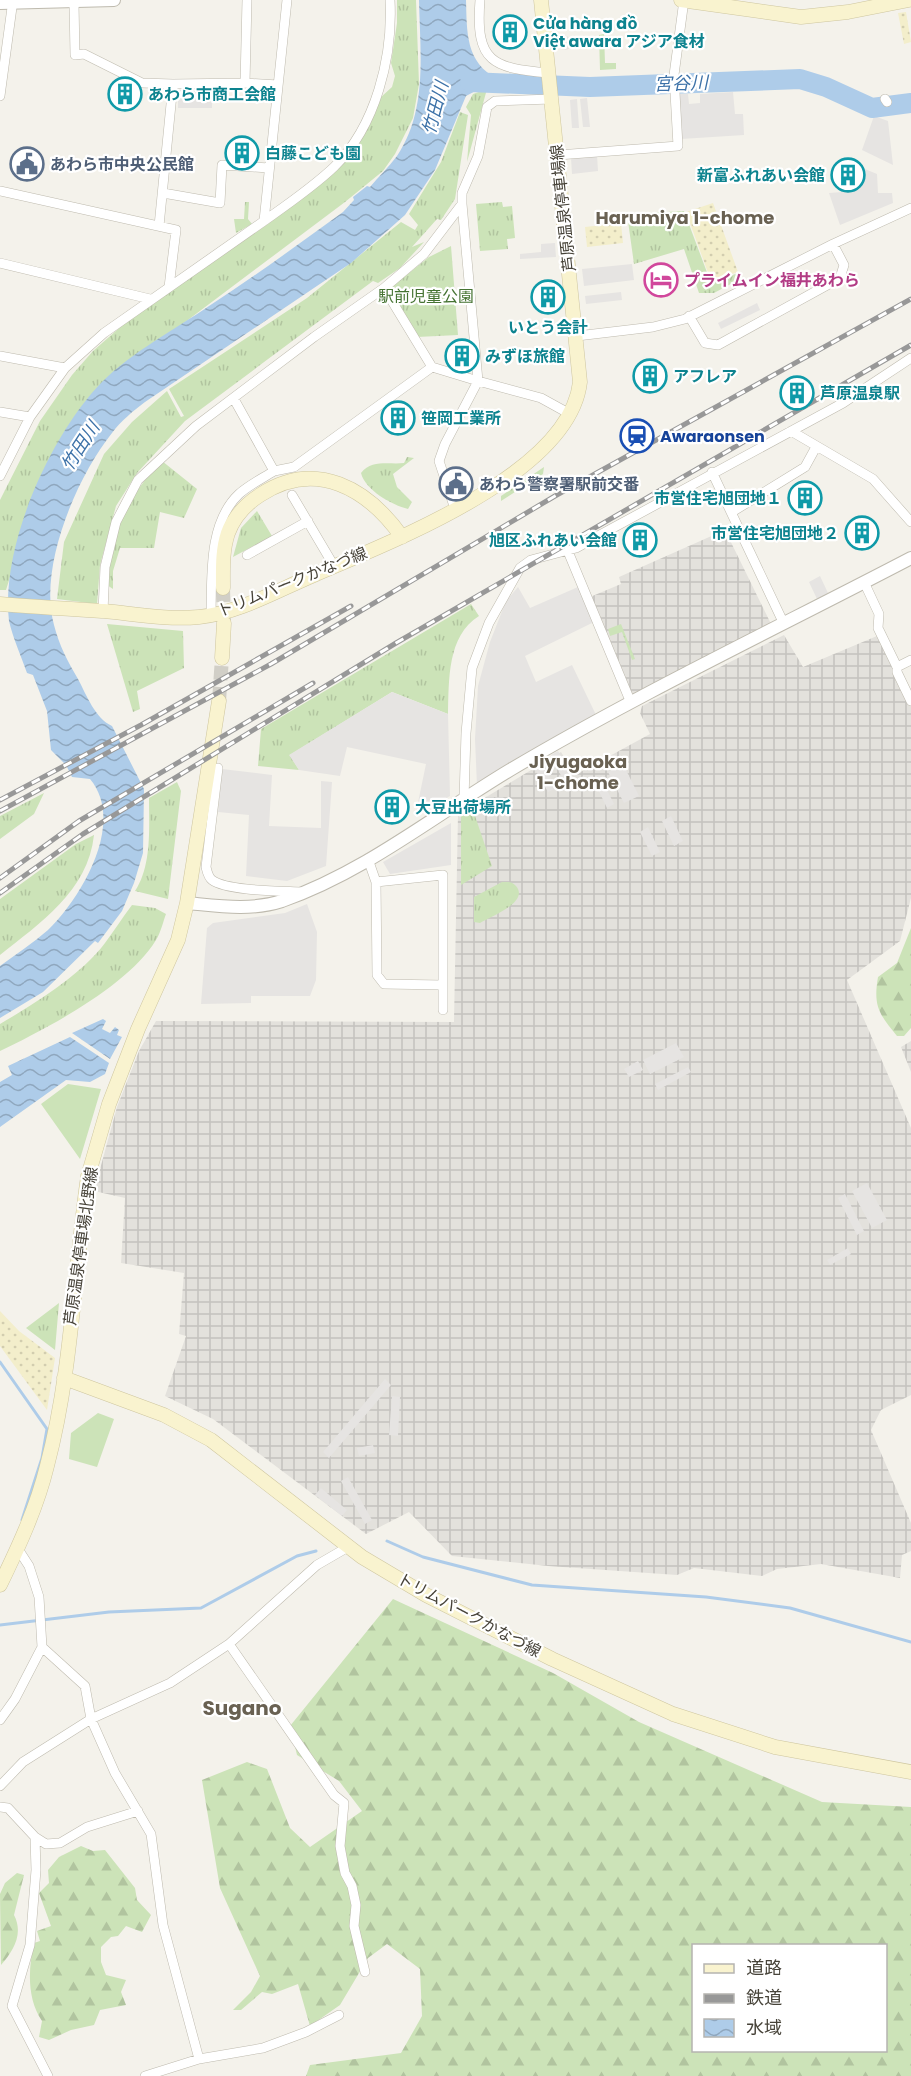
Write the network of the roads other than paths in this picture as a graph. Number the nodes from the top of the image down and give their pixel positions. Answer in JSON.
{"nodes":[{"id":1,"x":114,"y":0,"type":"edge"},
{"id":2,"x":248,"y":0,"type":"edge"},
{"id":3,"x":287,"y":0,"type":"edge"},
{"id":4,"x":390,"y":0,"type":"edge"},
{"id":5,"x":480,"y":0,"type":"edge"},
{"id":6,"x":541,"y":0,"type":"edge"},
{"id":7,"x":682,"y":0,"type":"edge"},
{"id":8,"x":906,"y":0,"type":"edge"},
{"id":9,"x":8,"y":3,"type":"edge"},
{"id":10,"x":74,"y":3,"type":"junction"},
{"id":11,"x":710,"y":3,"type":"edge"},
{"id":12,"x":549,"y":73,"type":"junction"},
{"id":13,"x":245,"y":83,"type":"junction"},
{"id":14,"x":173,"y":84,"type":"junction"},
{"id":15,"x":278,"y":85,"type":"junction"},
{"id":16,"x":552,"y":95,"type":"junction"},
{"id":17,"x":0,"y":96,"type":"edge"},
{"id":18,"x":558,"y":155,"type":"junction"},
{"id":19,"x":269,"y":168,"type":"junction"},
{"id":20,"x":0,"y":191,"type":"edge"},
{"id":21,"x":163,"y":193,"type":"junction"},
{"id":22,"x":462,"y":204,"type":"junction"},
{"id":23,"x":911,"y":208,"type":"edge"},
{"id":24,"x":264,"y":221,"type":"junction"},
{"id":25,"x":159,"y":226,"type":"junction"},
{"id":26,"x":833,"y":244,"type":"junction"},
{"id":27,"x":0,"y":263,"type":"edge"},
{"id":28,"x":169,"y":286,"type":"junction"},
{"id":29,"x":384,"y":288,"type":"junction"},
{"id":30,"x":150,"y":299,"type":"junction"},
{"id":31,"x":689,"y":316,"type":"junction"},
{"id":32,"x":577,"y":336,"type":"junction"},
{"id":33,"x":0,"y":356,"type":"edge"},
{"id":34,"x":909,"y":363,"type":"edge"},
{"id":35,"x":432,"y":367,"type":"junction"},
{"id":36,"x":65,"y":368,"type":"junction"},
{"id":37,"x":478,"y":381,"type":"junction"},
{"id":38,"x":234,"y":399,"type":"junction"},
{"id":39,"x":0,"y":412,"type":"edge"},
{"id":40,"x":570,"y":414,"type":"junction"},
{"id":41,"x":30,"y":417,"type":"junction"},
{"id":42,"x":791,"y":431,"type":"junction"},
{"id":43,"x":816,"y":447,"type":"junction"},
{"id":44,"x":5,"y":454,"type":"edge"},
{"id":45,"x":274,"y":471,"type":"junction"},
{"id":46,"x":712,"y":472,"type":"junction"},
{"id":47,"x":0,"y":476,"type":"edge"},
{"id":48,"x":292,"y":495,"type":"dead end"},
{"id":49,"x":455,"y":509,"type":"junction"},
{"id":50,"x":732,"y":512,"type":"junction"},
{"id":51,"x":308,"y":521,"type":"junction"},
{"id":52,"x":911,"y":522,"type":"edge"},
{"id":53,"x":402,"y":537,"type":"junction"},
{"id":54,"x":567,"y":549,"type":"junction"},
{"id":55,"x":247,"y":555,"type":"dead end"},
{"id":56,"x":911,"y":558,"type":"edge"},
{"id":57,"x":334,"y":566,"type":"junction"},
{"id":58,"x":864,"y":582,"type":"junction"},
{"id":59,"x":222,"y":588,"type":"tunnel mouth"},
{"id":60,"x":0,"y":604,"type":"edge"},
{"id":61,"x":97,"y":611,"type":"junction"},
{"id":62,"x":212,"y":615,"type":"junction"},
{"id":63,"x":224,"y":623,"type":"tunnel mouth"},
{"id":64,"x":784,"y":624,"type":"junction"},
{"id":65,"x":222,"y":658,"type":"tunnel mouth"},
{"id":66,"x":911,"y":660,"type":"edge"},
{"id":67,"x":897,"y":667,"type":"junction"},
{"id":68,"x":219,"y":701,"type":"tunnel mouth"},
{"id":69,"x":911,"y":701,"type":"edge"},
{"id":70,"x":631,"y":703,"type":"junction"},
{"id":71,"x":218,"y":768,"type":"dead end"},
{"id":72,"x":464,"y":799,"type":"junction"},
{"id":73,"x":368,"y":860,"type":"junction"},
{"id":74,"x":376,"y":882,"type":"junction"},
{"id":75,"x":303,"y":893,"type":"junction"},
{"id":76,"x":187,"y":903,"type":"junction"},
{"id":77,"x":442,"y":985,"type":"junction"},
{"id":78,"x":443,"y":1010,"type":"dead end"},
{"id":79,"x":64,"y":1378,"type":"junction"},
{"id":80,"x":348,"y":1547,"type":"junction"},
{"id":81,"x":18,"y":1549,"type":"junction"},
{"id":82,"x":0,"y":1585,"type":"edge"},
{"id":83,"x":229,"y":1644,"type":"junction"},
{"id":84,"x":42,"y":1647,"type":"junction"},
{"id":85,"x":91,"y":1719,"type":"junction"},
{"id":86,"x":0,"y":1720,"type":"edge"},
{"id":87,"x":911,"y":1772,"type":"edge"},
{"id":88,"x":0,"y":1786,"type":"edge"},
{"id":89,"x":0,"y":1807,"type":"edge"},
{"id":90,"x":138,"y":1811,"type":"junction"},
{"id":91,"x":35,"y":1837,"type":"junction"},
{"id":92,"x":365,"y":1972,"type":"dead end"},
{"id":93,"x":339,"y":2015,"type":"dead end"},
{"id":94,"x":199,"y":2059,"type":"junction"},
{"id":95,"x":48,"y":2076,"type":"edge"},
{"id":96,"x":145,"y":2076,"type":"edge"}],
"edges":[{"from":1,"to":10,"type":"street"},
{"from":2,"to":13,"type":"street"},
{"from":3,"to":15,"type":"street"},
{"from":4,"to":24,"type":"street"},
{"from":5,"to":12,"type":"street"},
{"from":6,"to":12,"type":"main road","name":"芦原温泉停車場線"},
{"from":7,"to":11,"type":"main road"},
{"from":7,"to":18,"type":"street"},
{"from":8,"to":11,"type":"main road"},
{"from":9,"to":10,"type":"street"},
{"from":9,"to":17,"type":"street"},
{"from":10,"to":14,"type":"street"},
{"from":12,"to":16,"type":"main road","name":"芦原温泉停車場線"},
{"from":13,"to":14,"type":"street"},
{"from":13,"to":15,"type":"street"},
{"from":14,"to":21,"type":"street"},
{"from":15,"to":19,"type":"street"},
{"from":16,"to":18,"type":"main road","name":"芦原温泉停車場線"},
{"from":16,"to":22,"type":"street"},
{"from":18,"to":32,"type":"main road","name":"芦原温泉停車場線"},
{"from":19,"to":21,"type":"street"},
{"from":19,"to":24,"type":"street"},
{"from":20,"to":25,"type":"street"},
{"from":21,"to":25,"type":"street"},
{"from":22,"to":29,"type":"street"},
{"from":22,"to":37,"type":"street"},
{"from":23,"to":26,"type":"street"},
{"from":24,"to":28,"type":"street"},
{"from":25,"to":28,"type":"street"},
{"from":26,"to":31,"type":"street"},
{"from":26,"to":31,"type":"street"},
{"from":27,"to":30,"type":"street"},
{"from":28,"to":30,"type":"street"},
{"from":29,"to":35,"type":"street"},
{"from":29,"to":38,"type":"street"},
{"from":30,"to":36,"type":"street"},
{"from":31,"to":32,"type":"street"},
{"from":32,"to":40,"type":"main road","name":"芦原温泉停車場線"},
{"from":33,"to":36,"type":"street"},
{"from":34,"to":42,"type":"street"},
{"from":35,"to":37,"type":"street"},
{"from":35,"to":45,"type":"street"},
{"from":36,"to":41,"type":"street"},
{"from":37,"to":40,"type":"street"},
{"from":37,"to":49,"type":"street"},
{"from":38,"to":45,"type":"street"},
{"from":38,"to":61,"type":"street"},
{"from":39,"to":41,"type":"street"},
{"from":40,"to":49,"type":"main road"},
{"from":41,"to":44,"type":"street"},
{"from":42,"to":43,"type":"street"},
{"from":42,"to":46,"type":"street"},
{"from":43,"to":50,"type":"street"},
{"from":43,"to":52,"type":"street"},
{"from":44,"to":47,"type":"street"},
{"from":45,"to":62,"type":"street"},
{"from":46,"to":50,"type":"street"},
{"from":46,"to":54,"type":"street"},
{"from":48,"to":51,"type":"street"},
{"from":49,"to":53,"type":"main road"},
{"from":50,"to":64,"type":"street"},
{"from":51,"to":55,"type":"street"},
{"from":51,"to":57,"type":"street"},
{"from":53,"to":57,"type":"main road","name":"トリムパークかなづ線"},
{"from":53,"to":59,"type":"main road"},
{"from":54,"to":70,"type":"street"},
{"from":54,"to":72,"type":"street"},
{"from":56,"to":58,"type":"street"},
{"from":57,"to":62,"type":"main road","name":"トリムパークかなづ線"},
{"from":58,"to":64,"type":"street"},
{"from":58,"to":67,"type":"street"},
{"from":60,"to":61,"type":"main road","name":"トリムパークかなづ線"},
{"from":61,"to":62,"type":"main road","name":"トリムパークかなづ線"},
{"from":63,"to":65,"type":"main road"},
{"from":64,"to":70,"type":"street"},
{"from":66,"to":67,"type":"street"},
{"from":67,"to":69,"type":"street"},
{"from":68,"to":76,"type":"main road","name":"芦原温泉停車場北野線"},
{"from":70,"to":72,"type":"street"},
{"from":71,"to":75,"type":"street"},
{"from":72,"to":73,"type":"street"},
{"from":73,"to":74,"type":"street"},
{"from":73,"to":75,"type":"street"},
{"from":74,"to":77,"type":"street"},
{"from":74,"to":77,"type":"street"},
{"from":75,"to":76,"type":"street"},
{"from":76,"to":79,"type":"main road","name":"芦原温泉停車場北野線"},
{"from":77,"to":78,"type":"street"},
{"from":79,"to":80,"type":"main road","name":"トリムパークかなづ線"},
{"from":79,"to":81,"type":"main road","name":"芦原温泉停車場北野線"},
{"from":80,"to":83,"type":"street"},
{"from":80,"to":87,"type":"main road","name":"トリムパークかなづ線"},
{"from":81,"to":82,"type":"main road","name":"芦原温泉停車場北野線"},
{"from":81,"to":84,"type":"street"},
{"from":83,"to":85,"type":"street"},
{"from":83,"to":92,"type":"street"},
{"from":84,"to":85,"type":"street"},
{"from":84,"to":86,"type":"street"},
{"from":85,"to":88,"type":"street"},
{"from":85,"to":90,"type":"street"},
{"from":89,"to":91,"type":"street"},
{"from":90,"to":91,"type":"street"},
{"from":90,"to":94,"type":"street"},
{"from":91,"to":95,"type":"street"},
{"from":93,"to":94,"type":"street"},
{"from":94,"to":96,"type":"street"}]}
